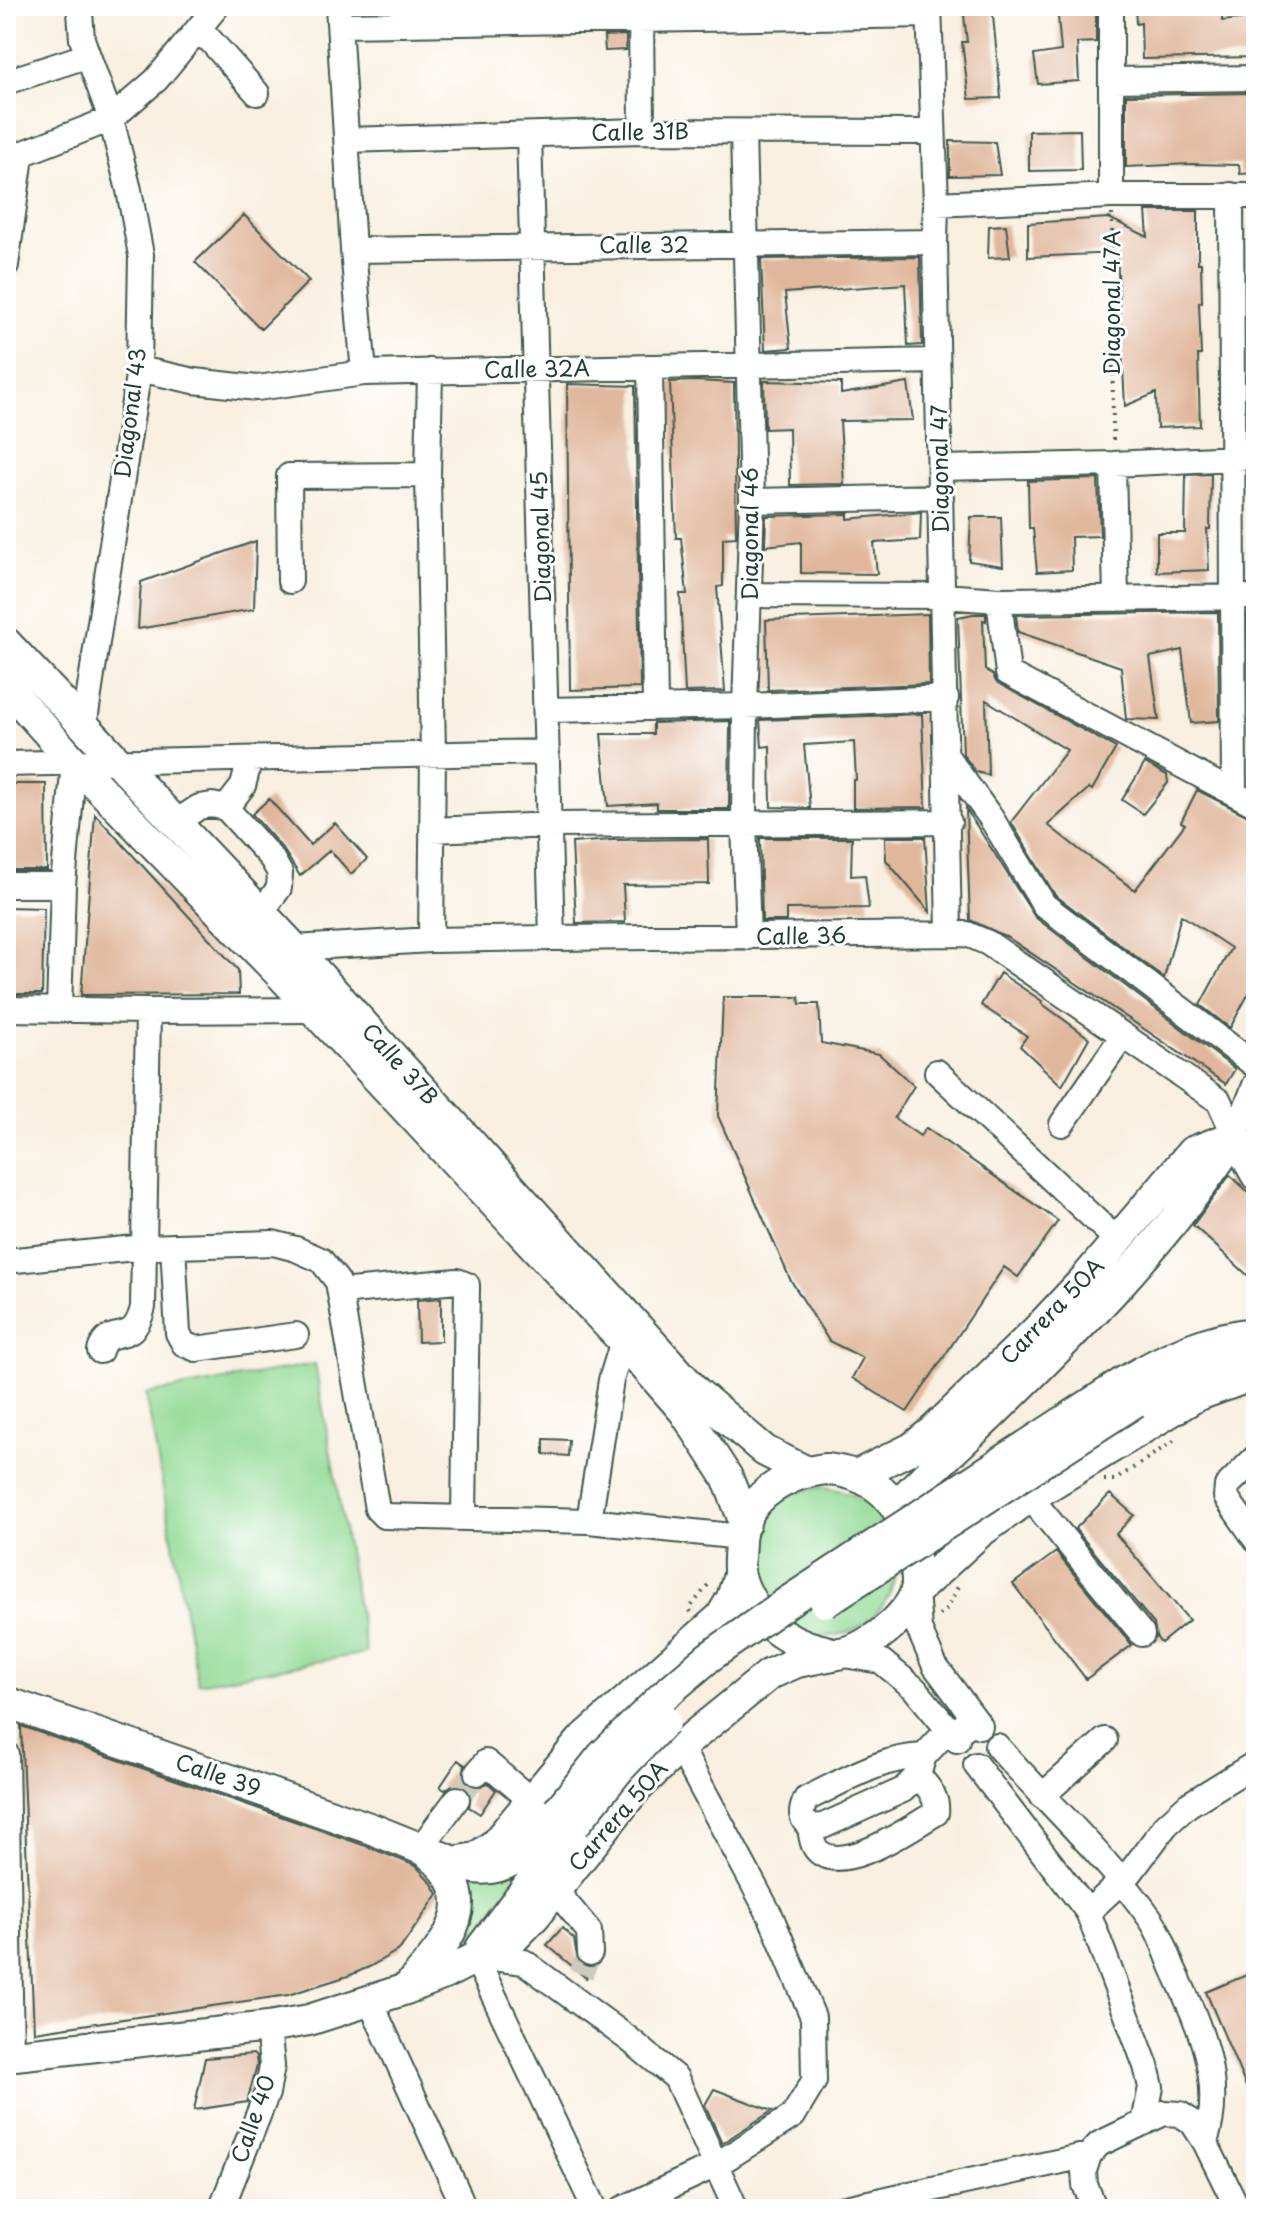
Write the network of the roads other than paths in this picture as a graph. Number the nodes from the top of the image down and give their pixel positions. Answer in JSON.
{"nodes":[{"id":1,"x":84,"y":6,"type":"edge"},
{"id":2,"x":217,"y":6,"type":"edge"},
{"id":3,"x":1111,"y":6,"type":"edge"},
{"id":4,"x":929,"y":10,"type":"edge"},
{"id":5,"x":642,"y":13,"type":"edge"},
{"id":6,"x":339,"y":15,"type":"edge"},
{"id":7,"x":196,"y":32,"type":"junction"},
{"id":8,"x":86,"y":56,"type":"junction"},
{"id":9,"x":8,"y":76,"type":"edge"},
{"id":10,"x":1256,"y":78,"type":"edge"},
{"id":11,"x":1111,"y":80,"type":"junction"},
{"id":12,"x":257,"y":93,"type":"dead end"},
{"id":13,"x":111,"y":119,"type":"junction"},
{"id":14,"x":642,"y":131,"type":"junction"},
{"id":15,"x":743,"y":132,"type":"junction"},
{"id":16,"x":932,"y":132,"type":"junction"},
{"id":17,"x":529,"y":135,"type":"junction"},
{"id":18,"x":347,"y":140,"type":"junction"},
{"id":19,"x":13,"y":158,"type":"edge"},
{"id":20,"x":1231,"y":195,"type":"junction"},
{"id":21,"x":1111,"y":196,"type":"junction"},
{"id":22,"x":1256,"y":196,"type":"edge"},
{"id":23,"x":936,"y":204,"type":"junction"},
{"id":24,"x":935,"y":242,"type":"junction"},
{"id":25,"x":745,"y":244,"type":"junction"},
{"id":26,"x":532,"y":246,"type":"junction"},
{"id":27,"x":353,"y":250,"type":"junction"},
{"id":28,"x":6,"y":265,"type":"edge"},
{"id":29,"x":937,"y":361,"type":"junction"},
{"id":30,"x":747,"y":365,"type":"junction"},
{"id":31,"x":650,"y":367,"type":"junction"},
{"id":32,"x":139,"y":369,"type":"junction"},
{"id":33,"x":535,"y":370,"type":"junction"},
{"id":34,"x":430,"y":371,"type":"junction"},
{"id":35,"x":364,"y":373,"type":"junction"},
{"id":36,"x":1244,"y":457,"type":"edge"},
{"id":37,"x":1113,"y":464,"type":"junction"},
{"id":38,"x":940,"y":468,"type":"junction"},
{"id":39,"x":428,"y":475,"type":"junction"},
{"id":40,"x":941,"y":497,"type":"junction"},
{"id":41,"x":752,"y":501,"type":"junction"},
{"id":42,"x":290,"y":581,"type":"dead end"},
{"id":43,"x":750,"y":595,"type":"junction"},
{"id":44,"x":943,"y":596,"type":"junction"},
{"id":45,"x":1244,"y":597,"type":"edge"},
{"id":46,"x":1116,"y":599,"type":"junction"},
{"id":47,"x":999,"y":600,"type":"junction"},
{"id":48,"x":6,"y":643,"type":"edge"},
{"id":49,"x":6,"y":686,"type":"edge"},
{"id":50,"x":946,"y":698,"type":"junction"},
{"id":51,"x":745,"y":706,"type":"junction"},
{"id":52,"x":655,"y":707,"type":"junction"},
{"id":53,"x":546,"y":710,"type":"junction"},
{"id":54,"x":84,"y":727,"type":"junction"},
{"id":55,"x":547,"y":752,"type":"junction"},
{"id":56,"x":433,"y":755,"type":"junction"},
{"id":57,"x":947,"y":757,"type":"junction"},
{"id":58,"x":250,"y":759,"type":"junction"},
{"id":59,"x":74,"y":762,"type":"junction"},
{"id":60,"x":120,"y":762,"type":"junction"},
{"id":61,"x":6,"y":764,"type":"edge"},
{"id":62,"x":1234,"y":793,"type":"junction"},
{"id":63,"x":1256,"y":805,"type":"edge"},
{"id":64,"x":226,"y":808,"type":"junction"},
{"id":65,"x":176,"y":822,"type":"junction"},
{"id":66,"x":949,"y":822,"type":"junction"},
{"id":67,"x":744,"y":823,"type":"junction"},
{"id":68,"x":550,"y":825,"type":"junction"},
{"id":69,"x":432,"y":830,"type":"junction"},
{"id":70,"x":6,"y":885,"type":"edge"},
{"id":71,"x":63,"y":885,"type":"junction"},
{"id":72,"x":261,"y":913,"type":"junction"},
{"id":73,"x":949,"y":932,"type":"junction"},
{"id":74,"x":748,"y":937,"type":"junction"},
{"id":75,"x":552,"y":938,"type":"junction"},
{"id":76,"x":431,"y":940,"type":"junction"},
{"id":77,"x":294,"y":948,"type":"junction"},
{"id":78,"x":6,"y":1009,"type":"edge"},
{"id":79,"x":59,"y":1009,"type":"junction"},
{"id":80,"x":312,"y":1010,"type":"junction"},
{"id":81,"x":148,"y":1011,"type":"junction"},
{"id":82,"x":1122,"y":1037,"type":"junction"},
{"id":83,"x":1256,"y":1066,"type":"edge"},
{"id":84,"x":937,"y":1072,"type":"dead end"},
{"id":85,"x":1256,"y":1083,"type":"edge"},
{"id":86,"x":1062,"y":1124,"type":"dead end"},
{"id":87,"x":1245,"y":1145,"type":"edge"},
{"id":88,"x":1256,"y":1174,"type":"edge"},
{"id":89,"x":1118,"y":1241,"type":"junction"},
{"id":90,"x":173,"y":1246,"type":"junction"},
{"id":91,"x":145,"y":1247,"type":"junction"},
{"id":92,"x":6,"y":1261,"type":"edge"},
{"id":93,"x":340,"y":1292,"type":"junction"},
{"id":94,"x":1256,"y":1333,"type":"edge"},
{"id":95,"x":296,"y":1335,"type":"dead end"},
{"id":96,"x":623,"y":1341,"type":"junction"},
{"id":97,"x":100,"y":1351,"type":"dead end"},
{"id":98,"x":1256,"y":1356,"type":"edge"},
{"id":99,"x":1256,"y":1374,"type":"edge"},
{"id":100,"x":1129,"y":1392,"type":"junction"},
{"id":101,"x":1256,"y":1457,"type":"edge"},
{"id":102,"x":805,"y":1471,"type":"junction"},
{"id":103,"x":857,"y":1475,"type":"junction"},
{"id":104,"x":1030,"y":1497,"type":"junction"},
{"id":105,"x":897,"y":1506,"type":"junction"},
{"id":106,"x":464,"y":1518,"type":"junction"},
{"id":107,"x":589,"y":1521,"type":"junction"},
{"id":108,"x":737,"y":1532,"type":"junction"},
{"id":109,"x":1256,"y":1540,"type":"edge"},
{"id":110,"x":739,"y":1575,"type":"junction"},
{"id":111,"x":916,"y":1591,"type":"junction"},
{"id":112,"x":1142,"y":1634,"type":"dead end"},
{"id":113,"x":838,"y":1654,"type":"junction"},
{"id":114,"x":6,"y":1702,"type":"edge"},
{"id":115,"x":955,"y":1737,"type":"junction"},
{"id":116,"x":1105,"y":1740,"type":"dead end"},
{"id":117,"x":997,"y":1746,"type":"dead end"},
{"id":118,"x":680,"y":1747,"type":"junction"},
{"id":119,"x":6,"y":1754,"type":"edge"},
{"id":120,"x":1256,"y":1763,"type":"edge"},
{"id":121,"x":976,"y":1765,"type":"dead end"},
{"id":122,"x":921,"y":1766,"type":"junction"},
{"id":123,"x":477,"y":1773,"type":"dead end"},
{"id":124,"x":1042,"y":1796,"type":"junction"},
{"id":125,"x":457,"y":1799,"type":"tunnel mouth"},
{"id":126,"x":555,"y":1812,"type":"junction"},
{"id":127,"x":810,"y":1827,"type":"junction"},
{"id":128,"x":434,"y":1855,"type":"junction"},
{"id":129,"x":1120,"y":1880,"type":"junction"},
{"id":130,"x":555,"y":1890,"type":"junction"},
{"id":131,"x":1088,"y":1912,"type":"junction"},
{"id":132,"x":475,"y":1956,"type":"junction"},
{"id":133,"x":406,"y":1989,"type":"junction"},
{"id":134,"x":571,"y":1997,"type":"junction"},
{"id":135,"x":370,"y":2001,"type":"junction"},
{"id":136,"x":268,"y":2027,"type":"junction"},
{"id":137,"x":8,"y":2056,"type":"edge"},
{"id":138,"x":1144,"y":2123,"type":"junction"},
{"id":139,"x":1205,"y":2142,"type":"junction"},
{"id":140,"x":1089,"y":2155,"type":"junction"},
{"id":141,"x":716,"y":2165,"type":"junction"},
{"id":142,"x":221,"y":2209,"type":"edge"},
{"id":143,"x":465,"y":2209,"type":"edge"},
{"id":144,"x":595,"y":2209,"type":"edge"},
{"id":145,"x":622,"y":2209,"type":"edge"},
{"id":146,"x":736,"y":2209,"type":"edge"},
{"id":147,"x":841,"y":2209,"type":"edge"},
{"id":148,"x":1095,"y":2209,"type":"edge"},
{"id":149,"x":1238,"y":2209,"type":"edge"}],
"edges":[{"from":1,"to":8,"type":"street","name":"Diagonal 43"},
{"from":2,"to":7,"type":"street"},
{"from":3,"to":11,"type":"street"},
{"from":4,"to":5,"type":"street"},
{"from":4,"to":16,"type":"street","name":"Diagonal 47"},
{"from":5,"to":6,"type":"street"},
{"from":5,"to":14,"type":"street"},
{"from":6,"to":18,"type":"street"},
{"from":7,"to":12,"type":"street"},
{"from":7,"to":13,"type":"street"},
{"from":8,"to":9,"type":"street"},
{"from":8,"to":13,"type":"street","name":"Diagonal 43"},
{"from":10,"to":11,"type":"street"},
{"from":11,"to":21,"type":"street"},
{"from":13,"to":19,"type":"street"},
{"from":13,"to":32,"type":"street","name":"Diagonal 43"},
{"from":14,"to":15,"type":"street","name":"Calle 31B"},
{"from":14,"to":17,"type":"street","name":"Calle 31B"},
{"from":15,"to":16,"type":"street","name":"Calle 31B"},
{"from":15,"to":25,"type":"street","name":"Diagonal 46"},
{"from":16,"to":23,"type":"street","name":"Diagonal 47"},
{"from":17,"to":18,"type":"street","name":"Calle 31B"},
{"from":17,"to":26,"type":"street","name":"Diagonal 45"},
{"from":18,"to":27,"type":"street"},
{"from":19,"to":28,"type":"street"},
{"from":20,"to":21,"type":"street"},
{"from":20,"to":22,"type":"street"},
{"from":20,"to":36,"type":"street"},
{"from":21,"to":23,"type":"street"},
{"from":23,"to":24,"type":"street","name":"Diagonal 47"},
{"from":24,"to":25,"type":"street","name":"Calle 32"},
{"from":24,"to":29,"type":"street","name":"Diagonal 47"},
{"from":25,"to":26,"type":"street","name":"Calle 32"},
{"from":25,"to":30,"type":"street","name":"Diagonal 46"},
{"from":26,"to":27,"type":"street","name":"Calle 32"},
{"from":26,"to":33,"type":"street","name":"Diagonal 45"},
{"from":27,"to":35,"type":"street"},
{"from":29,"to":30,"type":"street","name":"Calle 32A"},
{"from":29,"to":38,"type":"street","name":"Diagonal 47"},
{"from":30,"to":31,"type":"street","name":"Calle 32A"},
{"from":30,"to":41,"type":"street","name":"Diagonal 46"},
{"from":31,"to":33,"type":"street","name":"Calle 32A"},
{"from":31,"to":52,"type":"street"},
{"from":32,"to":35,"type":"street","name":"Calle 32A"},
{"from":32,"to":54,"type":"street","name":"Diagonal 43"},
{"from":33,"to":34,"type":"street","name":"Calle 32A"},
{"from":33,"to":53,"type":"street","name":"Diagonal 45"},
{"from":34,"to":35,"type":"street","name":"Calle 32A"},
{"from":34,"to":39,"type":"street"},
{"from":36,"to":37,"type":"street"},
{"from":36,"to":45,"type":"street"},
{"from":37,"to":38,"type":"street"},
{"from":37,"to":46,"type":"street"},
{"from":38,"to":40,"type":"street","name":"Diagonal 47"},
{"from":39,"to":42,"type":"street"},
{"from":39,"to":56,"type":"street"},
{"from":40,"to":41,"type":"street"},
{"from":40,"to":44,"type":"street","name":"Diagonal 47"},
{"from":41,"to":43,"type":"street","name":"Diagonal 46"},
{"from":43,"to":44,"type":"street"},
{"from":43,"to":51,"type":"street","name":"Diagonal 46"},
{"from":44,"to":47,"type":"street"},
{"from":44,"to":50,"type":"street","name":"Diagonal 47"},
{"from":45,"to":46,"type":"street"},
{"from":45,"to":62,"type":"street"},
{"from":46,"to":47,"type":"street"},
{"from":47,"to":62,"type":"street"},
{"from":48,"to":54,"type":"main road","name":"Calle 37B"},
{"from":49,"to":59,"type":"main road","name":"Calle 37B"},
{"from":50,"to":51,"type":"street"},
{"from":50,"to":57,"type":"street","name":"Diagonal 47"},
{"from":51,"to":52,"type":"street"},
{"from":51,"to":67,"type":"street","name":"Diagonal 46"},
{"from":52,"to":53,"type":"street"},
{"from":53,"to":55,"type":"street","name":"Diagonal 45"},
{"from":54,"to":60,"type":"main road","name":"Calle 37B"},
{"from":55,"to":56,"type":"street"},
{"from":55,"to":68,"type":"street","name":"Diagonal 45"},
{"from":56,"to":58,"type":"street"},
{"from":56,"to":69,"type":"street"},
{"from":57,"to":66,"type":"street","name":"Diagonal 47"},
{"from":57,"to":83,"type":"street"},
{"from":58,"to":60,"type":"street"},
{"from":58,"to":64,"type":"street"},
{"from":59,"to":60,"type":"street"},
{"from":59,"to":61,"type":"street"},
{"from":59,"to":71,"type":"street"},
{"from":59,"to":80,"type":"main road","name":"Calle 37B"},
{"from":60,"to":65,"type":"main road","name":"Calle 37B"},
{"from":62,"to":63,"type":"street"},
{"from":64,"to":65,"type":"street"},
{"from":64,"to":72,"type":"street"},
{"from":65,"to":72,"type":"main road","name":"Calle 37B"},
{"from":66,"to":67,"type":"street"},
{"from":66,"to":73,"type":"street","name":"Diagonal 47"},
{"from":67,"to":68,"type":"street"},
{"from":67,"to":74,"type":"street","name":"Diagonal 46"},
{"from":68,"to":69,"type":"street"},
{"from":68,"to":75,"type":"street","name":"Diagonal 45"},
{"from":69,"to":76,"type":"street"},
{"from":70,"to":71,"type":"street"},
{"from":71,"to":79,"type":"street"},
{"from":72,"to":77,"type":"main road","name":"Calle 37B"},
{"from":73,"to":74,"type":"street","name":"Calle 36"},
{"from":73,"to":82,"type":"street","name":"Calle 36"},
{"from":74,"to":75,"type":"street","name":"Calle 36"},
{"from":75,"to":76,"type":"street","name":"Calle 36"},
{"from":76,"to":77,"type":"street","name":"Calle 36"},
{"from":77,"to":102,"type":"main road","name":"Calle 37B"},
{"from":78,"to":79,"type":"street"},
{"from":79,"to":81,"type":"street"},
{"from":80,"to":81,"type":"street"},
{"from":80,"to":96,"type":"main road","name":"Calle 37B"},
{"from":81,"to":91,"type":"street"},
{"from":82,"to":86,"type":"street"},
{"from":82,"to":87,"type":"street","name":"Calle 36"},
{"from":84,"to":89,"type":"street"},
{"from":85,"to":87,"type":"street","name":"Carrera 50A"},
{"from":87,"to":88,"type":"main road","name":"Calle 36"},
{"from":87,"to":89,"type":"main road","name":"Carrera 50A"},
{"from":87,"to":105,"type":"main road","name":"Carrera 50A"},
{"from":89,"to":103,"type":"main road","name":"Carrera 50A"},
{"from":90,"to":91,"type":"street"},
{"from":90,"to":93,"type":"street"},
{"from":90,"to":95,"type":"street"},
{"from":91,"to":92,"type":"street"},
{"from":91,"to":97,"type":"street"},
{"from":93,"to":106,"type":"street"},
{"from":93,"to":106,"type":"street"},
{"from":94,"to":100,"type":"main road"},
{"from":96,"to":107,"type":"street"},
{"from":96,"to":108,"type":"main road","name":"Calle 37B"},
{"from":98,"to":100,"type":"main road"},
{"from":99,"to":104,"type":"main road"},
{"from":100,"to":126,"type":"main road","bridge":true},
{"from":101,"to":109,"type":"street"},
{"from":102,"to":103,"type":"main road"},
{"from":102,"to":108,"type":"main road"},
{"from":103,"to":105,"type":"main road"},
{"from":104,"to":111,"type":"main road"},
{"from":104,"to":112,"type":"street"},
{"from":105,"to":111,"type":"main road"},
{"from":106,"to":107,"type":"street"},
{"from":107,"to":108,"type":"street"},
{"from":108,"to":110,"type":"main road"},
{"from":110,"to":113,"type":"main road"},
{"from":110,"to":126,"type":"main road"},
{"from":111,"to":113,"type":"main road"},
{"from":111,"to":115,"type":"street"},
{"from":113,"to":115,"type":"street"},
{"from":113,"to":118,"type":"main road","name":"Carrera 50A"},
{"from":114,"to":128,"type":"main road","name":"Calle 39"},
{"from":115,"to":122,"type":"street"},
{"from":116,"to":124,"type":"street"},
{"from":117,"to":124,"type":"street"},
{"from":118,"to":130,"type":"main road","name":"Carrera 50A"},
{"from":118,"to":141,"type":"street"},
{"from":119,"to":137,"type":"street"},
{"from":120,"to":129,"type":"street"},
{"from":121,"to":131,"type":"street"},
{"from":122,"to":127,"type":"street"},
{"from":122,"to":127,"type":"street"},
{"from":122,"to":127,"type":"street"},
{"from":123,"to":126,"type":"street"},
{"from":124,"to":129,"type":"street"},
{"from":125,"to":128,"type":"street"},
{"from":126,"to":128,"type":"main road"},
{"from":126,"to":128,"type":"main road"},
{"from":126,"to":132,"type":"main road"},
{"from":128,"to":133,"type":"main road","name":"Calle 39"},
{"from":129,"to":131,"type":"street"},
{"from":129,"to":139,"type":"street"},
{"from":130,"to":132,"type":"main road","name":"Carrera 50A"},
{"from":130,"to":134,"type":"street"},
{"from":131,"to":138,"type":"street"},
{"from":132,"to":133,"type":"main road","name":"Carrera 50A"},
{"from":132,"to":134,"type":"street"},
{"from":132,"to":144,"type":"street"},
{"from":133,"to":135,"type":"main road","name":"Carrera 50A"},
{"from":134,"to":141,"type":"street"},
{"from":135,"to":136,"type":"main road","name":"Carrera 50A"},
{"from":135,"to":143,"type":"street"},
{"from":136,"to":137,"type":"main road","name":"Carrera 50A"},
{"from":136,"to":142,"type":"street","name":"Calle 40"},
{"from":138,"to":139,"type":"street"},
{"from":138,"to":140,"type":"street"},
{"from":139,"to":149,"type":"street"},
{"from":140,"to":147,"type":"street"},
{"from":140,"to":148,"type":"street"},
{"from":141,"to":145,"type":"street"},
{"from":141,"to":146,"type":"street"}]}
